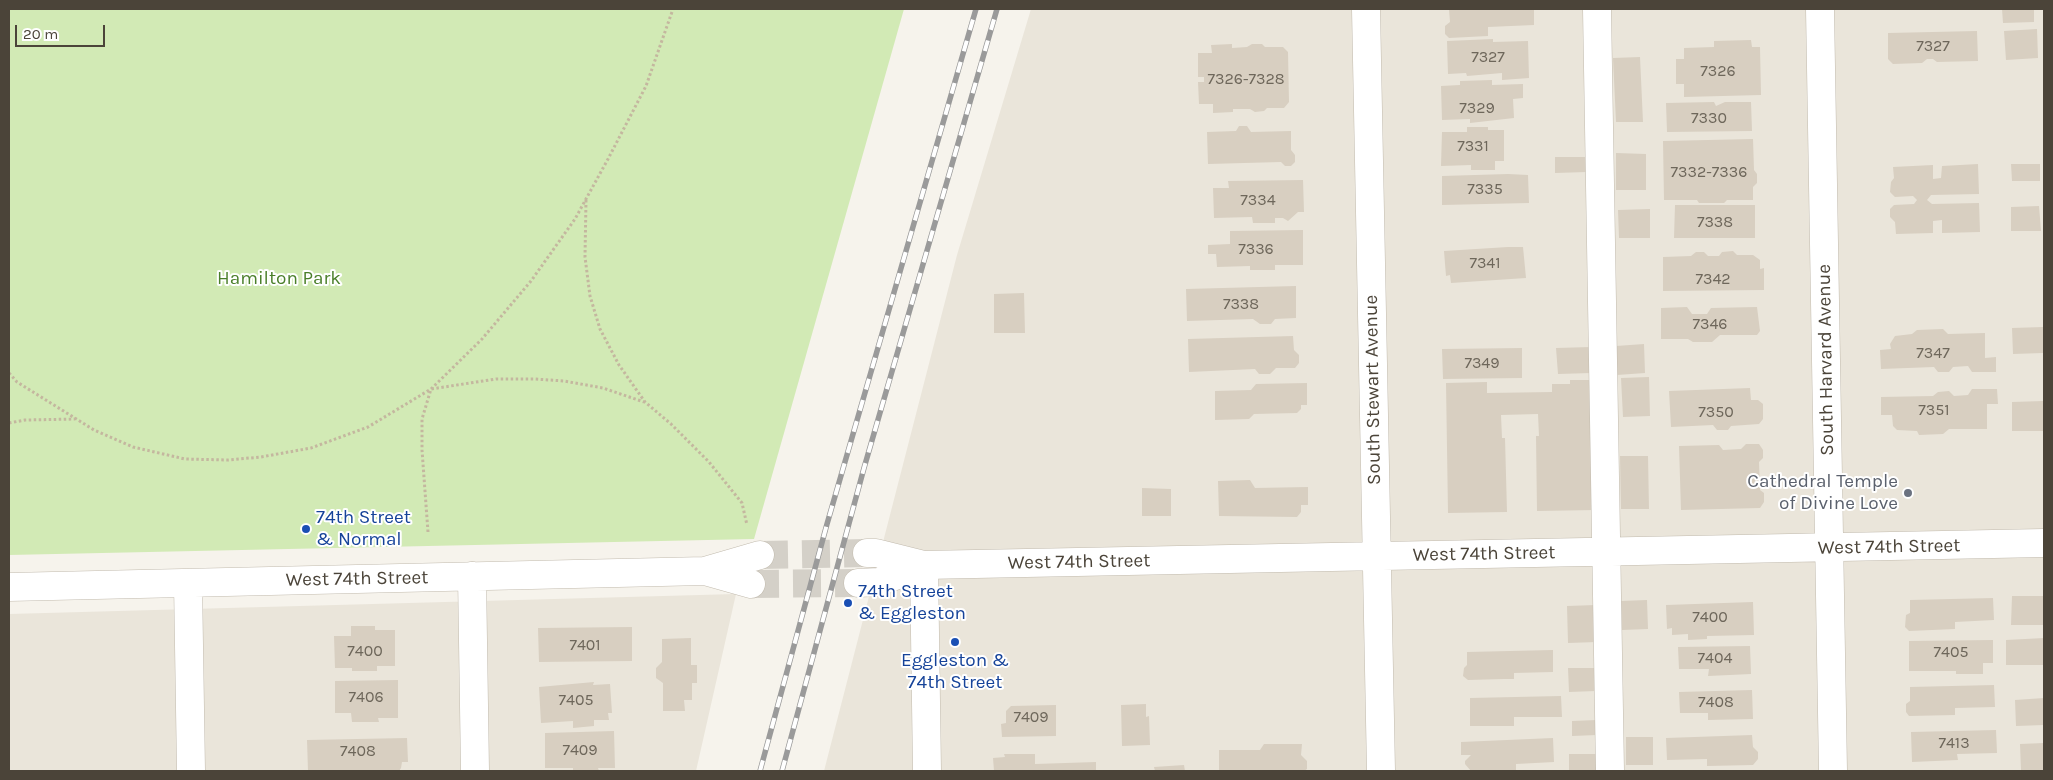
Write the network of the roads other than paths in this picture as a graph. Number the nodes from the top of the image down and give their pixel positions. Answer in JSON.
{"nodes":[{"id":1,"x":1366,"y":9,"type":"edge"},
{"id":2,"x":1597,"y":9,"type":"edge"},
{"id":3,"x":1820,"y":9,"type":"edge"},
{"id":4,"x":2044,"y":543,"type":"edge"},
{"id":5,"x":1829,"y":548,"type":"junction"},
{"id":6,"x":1607,"y":552,"type":"junction"},
{"id":7,"x":867,"y":553,"type":"tunnel mouth"},
{"id":8,"x":760,"y":555,"type":"tunnel mouth"},
{"id":9,"x":1376,"y":556,"type":"junction"},
{"id":10,"x":924,"y":565,"type":"junction"},
{"id":11,"x":705,"y":571,"type":"junction"},
{"id":12,"x":472,"y":576,"type":"junction"},
{"id":13,"x":858,"y":582,"type":"tunnel mouth"},
{"id":14,"x":188,"y":583,"type":"junction"},
{"id":15,"x":751,"y":584,"type":"tunnel mouth"},
{"id":16,"x":9,"y":587,"type":"edge"},
{"id":17,"x":191,"y":771,"type":"edge"},
{"id":18,"x":475,"y":771,"type":"edge"},
{"id":19,"x":928,"y":771,"type":"edge"},
{"id":20,"x":1381,"y":771,"type":"edge"},
{"id":21,"x":1610,"y":771,"type":"edge"},
{"id":22,"x":1833,"y":771,"type":"edge"}],
"edges":[{"from":1,"to":9,"type":"street","name":"South Stewart Avenue"},
{"from":2,"to":6,"type":"street"},
{"from":3,"to":5,"type":"street","name":"South Harvard Avenue"},
{"from":4,"to":5,"type":"street","name":"West 74th Street"},
{"from":5,"to":6,"type":"street","name":"West 74th Street"},
{"from":5,"to":22,"type":"street","name":"South Harvard Avenue"},
{"from":6,"to":9,"type":"street","name":"West 74th Street"},
{"from":6,"to":21,"type":"street"},
{"from":7,"to":10,"type":"street","name":"West 74th Street"},
{"from":8,"to":11,"type":"street","name":"West 74th Street"},
{"from":9,"to":10,"type":"street","name":"West 74th Street"},
{"from":9,"to":20,"type":"street","name":"South Stewart Avenue"},
{"from":10,"to":13,"type":"street","name":"West 74th Street"},
{"from":10,"to":19,"type":"street"},
{"from":11,"to":12,"type":"street","name":"West 74th Street"},
{"from":11,"to":15,"type":"street","name":"West 74th Street"},
{"from":12,"to":14,"type":"street","name":"West 74th Street"},
{"from":12,"to":18,"type":"street"},
{"from":14,"to":16,"type":"street","name":"West 74th Street"},
{"from":14,"to":17,"type":"street"}]}
